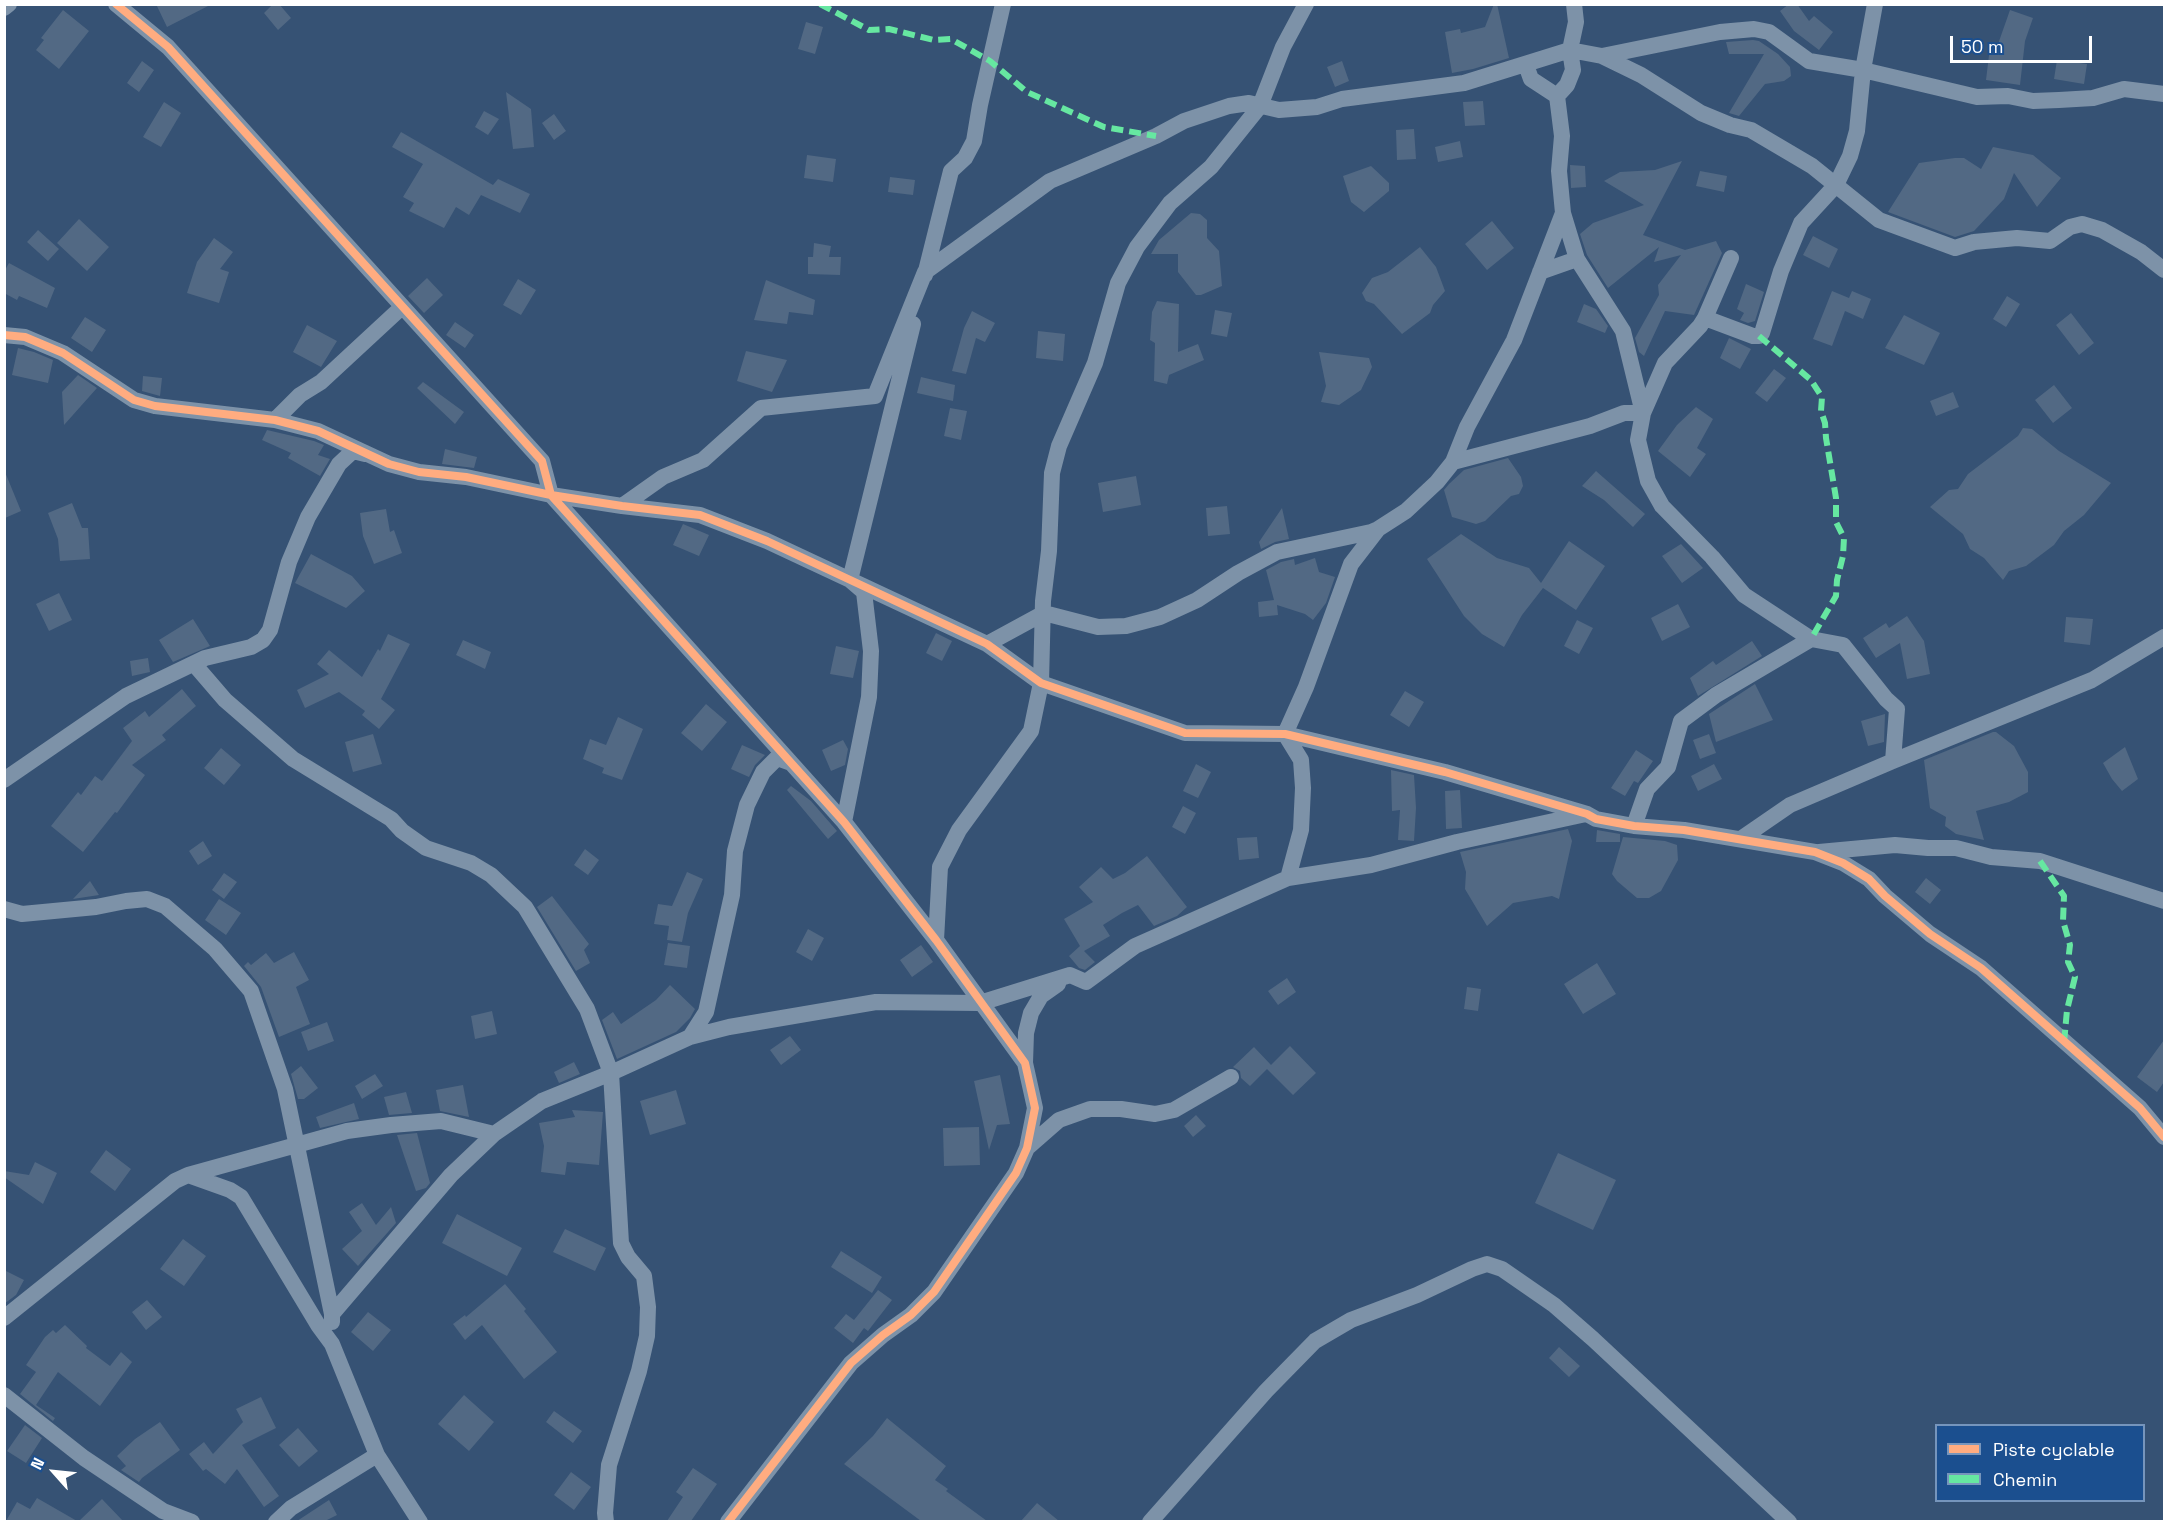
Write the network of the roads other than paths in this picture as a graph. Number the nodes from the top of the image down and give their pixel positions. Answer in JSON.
{"nodes":[{"id":1,"x":9,"y":4,"type":"edge"},
{"id":2,"x":116,"y":4,"type":"edge"},
{"id":3,"x":1004,"y":4,"type":"edge"},
{"id":4,"x":1306,"y":4,"type":"edge"},
{"id":5,"x":1574,"y":4,"type":"edge"},
{"id":6,"x":1875,"y":4,"type":"edge"},
{"id":7,"x":4,"y":8,"type":"edge"},
{"id":8,"x":1570,"y":50,"type":"junction"},
{"id":9,"x":1602,"y":56,"type":"junction"},
{"id":10,"x":1526,"y":65,"type":"junction"},
{"id":11,"x":1863,"y":70,"type":"junction"},
{"id":12,"x":2164,"y":94,"type":"edge"},
{"id":13,"x":1557,"y":96,"type":"junction"},
{"id":14,"x":1260,"y":106,"type":"junction"},
{"id":15,"x":1836,"y":185,"type":"junction"},
{"id":16,"x":1563,"y":213,"type":"junction"},
{"id":17,"x":1731,"y":258,"type":"dead end"},
{"id":18,"x":1577,"y":259,"type":"junction"},
{"id":19,"x":2164,"y":270,"type":"edge"},
{"id":20,"x":925,"y":272,"type":"junction"},
{"id":21,"x":1540,"y":272,"type":"junction"},
{"id":22,"x":402,"y":307,"type":"junction"},
{"id":23,"x":1705,"y":318,"type":"junction"},
{"id":24,"x":4,"y":335,"type":"edge"},
{"id":25,"x":1643,"y":413,"type":"junction"},
{"id":26,"x":275,"y":420,"type":"junction"},
{"id":27,"x":372,"y":456,"type":"junction"},
{"id":28,"x":1453,"y":462,"type":"junction"},
{"id":29,"x":552,"y":495,"type":"junction"},
{"id":30,"x":622,"y":506,"type":"junction"},
{"id":31,"x":1378,"y":529,"type":"junction"},
{"id":32,"x":850,"y":580,"type":"junction"},
{"id":33,"x":1044,"y":613,"type":"junction"},
{"id":34,"x":2164,"y":637,"type":"edge"},
{"id":35,"x":1811,"y":639,"type":"junction"},
{"id":36,"x":987,"y":644,"type":"junction"},
{"id":37,"x":194,"y":663,"type":"junction"},
{"id":38,"x":1041,"y":683,"type":"junction"},
{"id":39,"x":1285,"y":734,"type":"junction"},
{"id":40,"x":1893,"y":761,"type":"junction"},
{"id":41,"x":791,"y":763,"type":"junction"},
{"id":42,"x":4,"y":780,"type":"edge"},
{"id":43,"x":1587,"y":814,"type":"junction"},
{"id":44,"x":844,"y":822,"type":"junction"},
{"id":45,"x":1634,"y":826,"type":"junction"},
{"id":46,"x":1742,"y":838,"type":"junction"},
{"id":47,"x":1815,"y":852,"type":"junction"},
{"id":48,"x":1288,"y":878,"type":"junction"},
{"id":49,"x":2164,"y":902,"type":"edge"},
{"id":50,"x":4,"y":909,"type":"edge"},
{"id":51,"x":936,"y":940,"type":"junction"},
{"id":52,"x":1070,"y":975,"type":"junction"},
{"id":53,"x":980,"y":1003,"type":"junction"},
{"id":54,"x":690,"y":1037,"type":"junction"},
{"id":55,"x":1025,"y":1063,"type":"junction"},
{"id":56,"x":611,"y":1073,"type":"junction"},
{"id":57,"x":1231,"y":1077,"type":"dead end"},
{"id":58,"x":494,"y":1134,"type":"junction"},
{"id":59,"x":2164,"y":1137,"type":"edge"},
{"id":60,"x":297,"y":1145,"type":"junction"},
{"id":61,"x":1027,"y":1148,"type":"junction"},
{"id":62,"x":188,"y":1175,"type":"junction"},
{"id":63,"x":332,"y":1314,"type":"junction"},
{"id":64,"x":4,"y":1318,"type":"edge"},
{"id":65,"x":332,"y":1344,"type":"junction"},
{"id":66,"x":4,"y":1395,"type":"edge"},
{"id":67,"x":377,"y":1455,"type":"junction"},
{"id":68,"x":167,"y":1516,"type":"edge"},
{"id":69,"x":192,"y":1521,"type":"edge"},
{"id":70,"x":276,"y":1521,"type":"edge"},
{"id":71,"x":420,"y":1521,"type":"edge"},
{"id":72,"x":606,"y":1521,"type":"edge"},
{"id":73,"x":728,"y":1521,"type":"edge"},
{"id":74,"x":1150,"y":1521,"type":"edge"},
{"id":75,"x":1789,"y":1521,"type":"edge"}],
"edges":[{"from":1,"to":7,"type":"street"},
{"from":2,"to":22,"type":"street"},
{"from":3,"to":20,"type":"street"},
{"from":4,"to":14,"type":"street"},
{"from":5,"to":8,"type":"street"},
{"from":6,"to":11,"type":"street"},
{"from":8,"to":9,"type":"street"},
{"from":8,"to":10,"type":"street"},
{"from":8,"to":13,"type":"street"},
{"from":9,"to":11,"type":"street"},
{"from":9,"to":15,"type":"street"},
{"from":10,"to":13,"type":"street"},
{"from":10,"to":14,"type":"street"},
{"from":11,"to":12,"type":"street"},
{"from":11,"to":15,"type":"street"},
{"from":13,"to":16,"type":"street"},
{"from":14,"to":20,"type":"street"},
{"from":14,"to":33,"type":"street"},
{"from":15,"to":19,"type":"street"},
{"from":15,"to":23,"type":"street"},
{"from":16,"to":18,"type":"street"},
{"from":16,"to":21,"type":"street"},
{"from":17,"to":23,"type":"street"},
{"from":18,"to":21,"type":"street"},
{"from":18,"to":25,"type":"street"},
{"from":20,"to":30,"type":"street"},
{"from":20,"to":32,"type":"street"},
{"from":21,"to":28,"type":"street"},
{"from":22,"to":26,"type":"street"},
{"from":22,"to":29,"type":"street"},
{"from":23,"to":25,"type":"street"},
{"from":24,"to":26,"type":"street"},
{"from":25,"to":28,"type":"street"},
{"from":25,"to":35,"type":"street"},
{"from":26,"to":27,"type":"street"},
{"from":27,"to":29,"type":"street"},
{"from":27,"to":37,"type":"street"},
{"from":28,"to":31,"type":"street"},
{"from":29,"to":30,"type":"street"},
{"from":29,"to":41,"type":"street"},
{"from":30,"to":32,"type":"street"},
{"from":31,"to":33,"type":"street"},
{"from":31,"to":39,"type":"street"},
{"from":32,"to":36,"type":"street"},
{"from":32,"to":44,"type":"street"},
{"from":33,"to":36,"type":"street"},
{"from":33,"to":38,"type":"street"},
{"from":34,"to":40,"type":"street"},
{"from":35,"to":40,"type":"street"},
{"from":35,"to":45,"type":"street"},
{"from":36,"to":38,"type":"street"},
{"from":37,"to":42,"type":"street"},
{"from":37,"to":56,"type":"street"},
{"from":38,"to":39,"type":"street"},
{"from":38,"to":51,"type":"street"},
{"from":39,"to":43,"type":"street"},
{"from":39,"to":48,"type":"street"},
{"from":40,"to":46,"type":"street"},
{"from":41,"to":44,"type":"street"},
{"from":41,"to":54,"type":"street"},
{"from":43,"to":45,"type":"street"},
{"from":43,"to":48,"type":"street"},
{"from":44,"to":51,"type":"street"},
{"from":45,"to":46,"type":"street"},
{"from":46,"to":47,"type":"street"},
{"from":47,"to":49,"type":"street"},
{"from":47,"to":59,"type":"street"},
{"from":48,"to":52,"type":"street"},
{"from":50,"to":60,"type":"street"},
{"from":51,"to":53,"type":"street"},
{"from":52,"to":53,"type":"street"},
{"from":52,"to":55,"type":"street"},
{"from":53,"to":54,"type":"street"},
{"from":53,"to":55,"type":"street"},
{"from":54,"to":56,"type":"street"},
{"from":55,"to":61,"type":"street"},
{"from":56,"to":58,"type":"street"},
{"from":56,"to":72,"type":"street"},
{"from":57,"to":61,"type":"street"},
{"from":58,"to":60,"type":"street"},
{"from":58,"to":63,"type":"street"},
{"from":60,"to":62,"type":"street"},
{"from":60,"to":63,"type":"street"},
{"from":61,"to":73,"type":"street"},
{"from":62,"to":64,"type":"street"},
{"from":62,"to":65,"type":"street"},
{"from":63,"to":65,"type":"street"},
{"from":65,"to":67,"type":"street"},
{"from":66,"to":68,"type":"street"},
{"from":67,"to":70,"type":"street"},
{"from":67,"to":71,"type":"street"},
{"from":68,"to":69,"type":"street"},
{"from":74,"to":75,"type":"street"}]}
